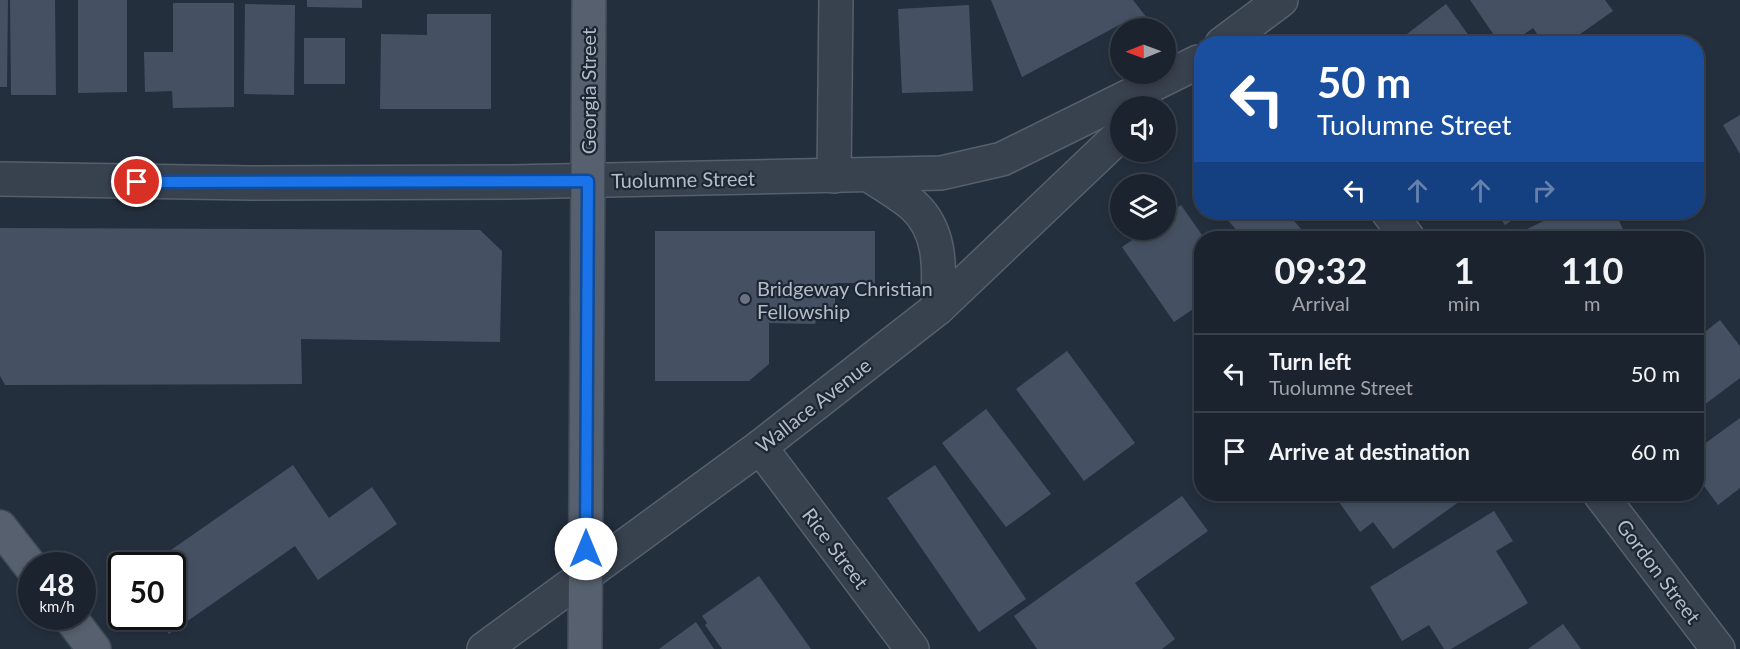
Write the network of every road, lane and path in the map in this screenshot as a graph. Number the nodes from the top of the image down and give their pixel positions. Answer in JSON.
{"nodes":[{"id":1,"x":588,"y":0,"type":"edge"},
{"id":2,"x":836,"y":0,"type":"edge"},
{"id":3,"x":1281,"y":0,"type":"edge"},
{"id":4,"x":1238,"y":36,"type":"edge"},
{"id":5,"x":1194,"y":62,"type":"edge"},
{"id":6,"x":1194,"y":71,"type":"edge"},
{"id":7,"x":1163,"y":96,"type":"edge"},
{"id":8,"x":1110,"y":145,"type":"edge"},
{"id":9,"x":834,"y":176,"type":"junction"},
{"id":10,"x":871,"y":176,"type":"junction"},
{"id":11,"x":0,"y":180,"type":"edge"},
{"id":12,"x":588,"y":181,"type":"junction"},
{"id":13,"x":1393,"y":219,"type":"edge"},
{"id":14,"x":1403,"y":231,"type":"edge"},
{"id":15,"x":938,"y":308,"type":"junction"},
{"id":16,"x":760,"y":447,"type":"junction"},
{"id":17,"x":1605,"y":501,"type":"edge"},
{"id":18,"x":0,"y":527,"type":"edge"},
{"id":19,"x":20,"y":552,"type":"edge"},
{"id":20,"x":586,"y":572,"type":"junction"},
{"id":21,"x":80,"y":630,"type":"edge"},
{"id":22,"x":94,"y":649,"type":"edge"},
{"id":23,"x":484,"y":649,"type":"edge"},
{"id":24,"x":585,"y":649,"type":"edge"},
{"id":25,"x":912,"y":649,"type":"edge"},
{"id":26,"x":1718,"y":649,"type":"edge"}],
"edges":[{"from":1,"to":12,"type":"main road","name":"Georgia Street"},
{"from":2,"to":9,"type":"street"},
{"from":3,"to":4,"type":"street"},
{"from":5,"to":10,"type":"street","name":"Tuolumne Street"},
{"from":6,"to":7,"type":"street"},
{"from":8,"to":15,"type":"street","name":"Wallace Avenue"},
{"from":9,"to":10,"type":"street","name":"Tuolumne Street"},
{"from":9,"to":12,"type":"street","name":"Tuolumne Street"},
{"from":10,"to":15,"type":"street"},
{"from":11,"to":12,"type":"street","name":"Tuolumne Street"},
{"from":12,"to":20,"type":"main road","name":"Georgia Street"},
{"from":13,"to":14,"type":"street"},
{"from":15,"to":16,"type":"street","name":"Wallace Avenue"},
{"from":16,"to":20,"type":"street","name":"Wallace Avenue"},
{"from":16,"to":25,"type":"street","name":"Rice Street"},
{"from":17,"to":26,"type":"street","name":"Gordon Street"},
{"from":18,"to":19,"type":"main road"},
{"from":20,"to":23,"type":"street","name":"Wallace Avenue"},
{"from":20,"to":24,"type":"main road","name":"Georgia Street"},
{"from":21,"to":22,"type":"main road"}]}
